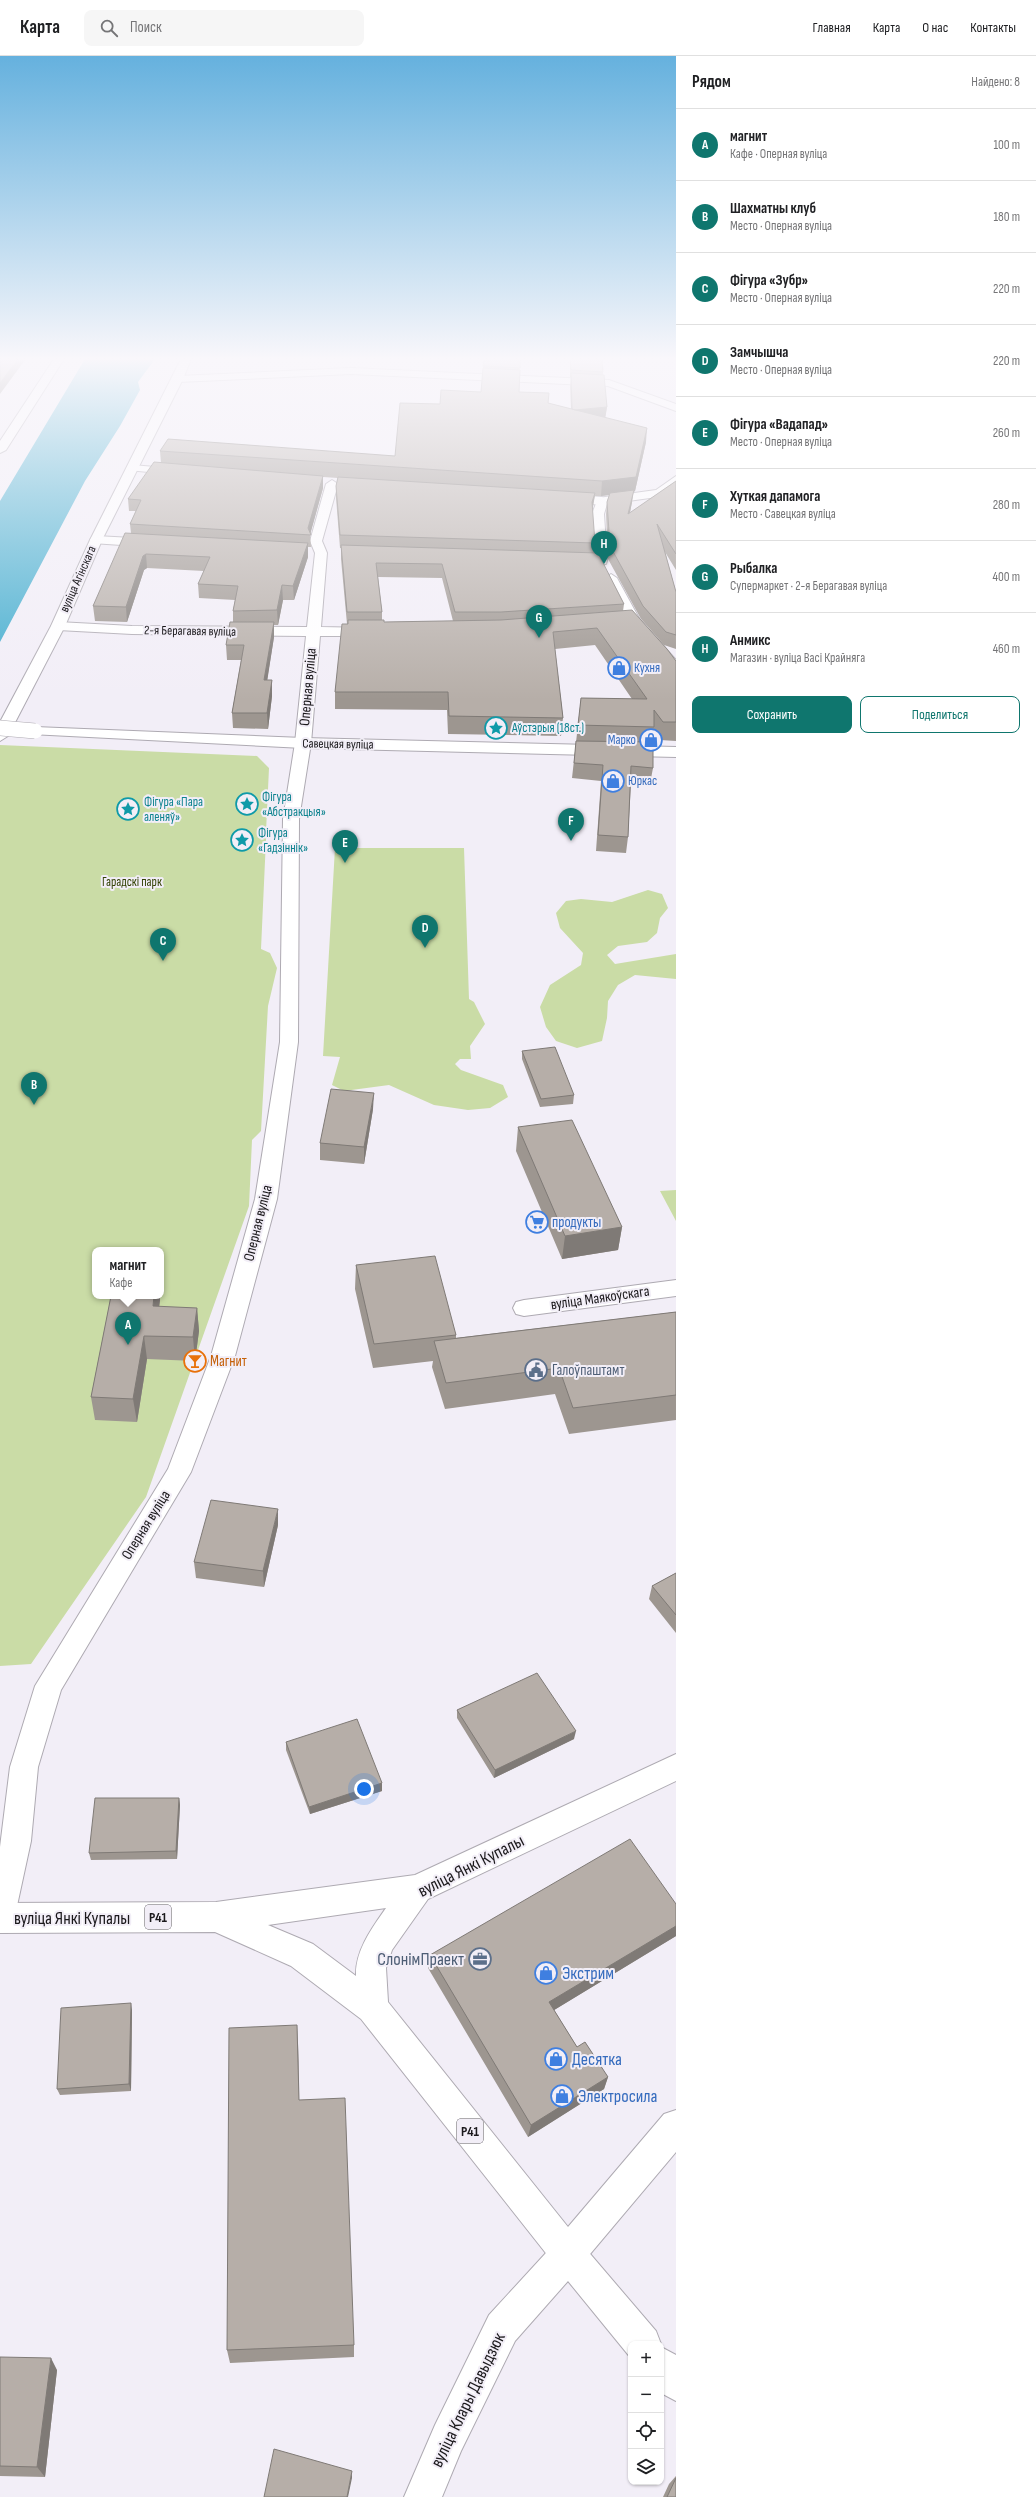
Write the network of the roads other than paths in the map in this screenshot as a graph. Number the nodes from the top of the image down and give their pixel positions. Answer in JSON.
{"nodes":[{"id":1,"x":130,"y":473,"type":"edge"},
{"id":2,"x":676,"y":480,"type":"edge"},
{"id":3,"x":332,"y":484,"type":"dead end"},
{"id":4,"x":660,"y":493,"type":"junction"},
{"id":5,"x":676,"y":497,"type":"edge"},
{"id":6,"x":552,"y":498,"type":"edge"},
{"id":7,"x":602,"y":501,"type":"junction"},
{"id":8,"x":96,"y":540,"type":"junction"},
{"id":9,"x":166,"y":544,"type":"edge"},
{"id":10,"x":634,"y":622,"type":"junction"},
{"id":11,"x":618,"y":623,"type":"edge"},
{"id":12,"x":58,"y":626,"type":"junction"},
{"id":13,"x":313,"y":632,"type":"junction"},
{"id":14,"x":383,"y":632,"type":"edge"},
{"id":15,"x":676,"y":669,"type":"edge"},
{"id":16,"x":0,"y":728,"type":"edge"},
{"id":17,"x":0,"y":736,"type":"edge"},
{"id":18,"x":303,"y":743,"type":"junction"},
{"id":19,"x":676,"y":752,"type":"edge"},
{"id":20,"x":676,"y":1288,"type":"edge"},
{"id":21,"x":524,"y":1308,"type":"dead end"},
{"id":22,"x":676,"y":1767,"type":"edge"},
{"id":23,"x":416,"y":1890,"type":"junction"},
{"id":24,"x":0,"y":1917,"type":"edge"},
{"id":25,"x":216,"y":1917,"type":"junction"},
{"id":26,"x":372,"y":2008,"type":"junction"},
{"id":27,"x":676,"y":2126,"type":"edge"},
{"id":28,"x":568,"y":2254,"type":"junction"},
{"id":29,"x":640,"y":2341,"type":"edge"},
{"id":30,"x":664,"y":2369,"type":"edge"},
{"id":31,"x":676,"y":2383,"type":"edge"},
{"id":32,"x":423,"y":2497,"type":"edge"}],
"edges":[{"from":1,"to":8,"type":"street","name":"вуліца Агінскага"},
{"from":2,"to":4,"type":"street"},
{"from":3,"to":13,"type":"street","name":"Оперная вуліца"},
{"from":4,"to":5,"type":"street"},
{"from":4,"to":7,"type":"street"},
{"from":6,"to":7,"type":"street"},
{"from":7,"to":10,"type":"street"},
{"from":8,"to":9,"type":"street"},
{"from":8,"to":12,"type":"street","name":"вуліца Агінскага"},
{"from":10,"to":11,"type":"street"},
{"from":10,"to":15,"type":"street"},
{"from":12,"to":13,"type":"street","name":"2-я Берагавая вуліца"},
{"from":12,"to":17,"type":"street","name":"вуліца Агінскага"},
{"from":13,"to":14,"type":"street","name":"2-я Берагавая вуліца"},
{"from":13,"to":18,"type":"street","name":"Оперная вуліца"},
{"from":16,"to":18,"type":"street","name":"Савецкая вуліца","bridge":true},
{"from":18,"to":19,"type":"street","name":"Савецкая вуліца"},
{"from":18,"to":24,"type":"street","name":"Оперная вуліца"},
{"from":20,"to":21,"type":"street","name":"вуліца Маякоўскага"},
{"from":22,"to":23,"type":"street","name":"вуліца Янкі Купалы","number":"Р41"},
{"from":23,"to":25,"type":"street","number":"Р41"},
{"from":23,"to":26,"type":"street","name":"вуліца Янкі Купалы","number":"Р41"},
{"from":24,"to":25,"type":"street","name":"вуліца Янкі Купалы","number":"Р41"},
{"from":25,"to":26,"type":"street","name":"вуліца Янкі Купалы","number":"Р41"},
{"from":26,"to":28,"type":"street","number":"Р41"},
{"from":27,"to":28,"type":"street","name":"вуліца Клары Давыдзюк"},
{"from":28,"to":29,"type":"street"},
{"from":28,"to":32,"type":"street","name":"вуліца Клары Давыдзюк"},
{"from":30,"to":31,"type":"street"}]}
